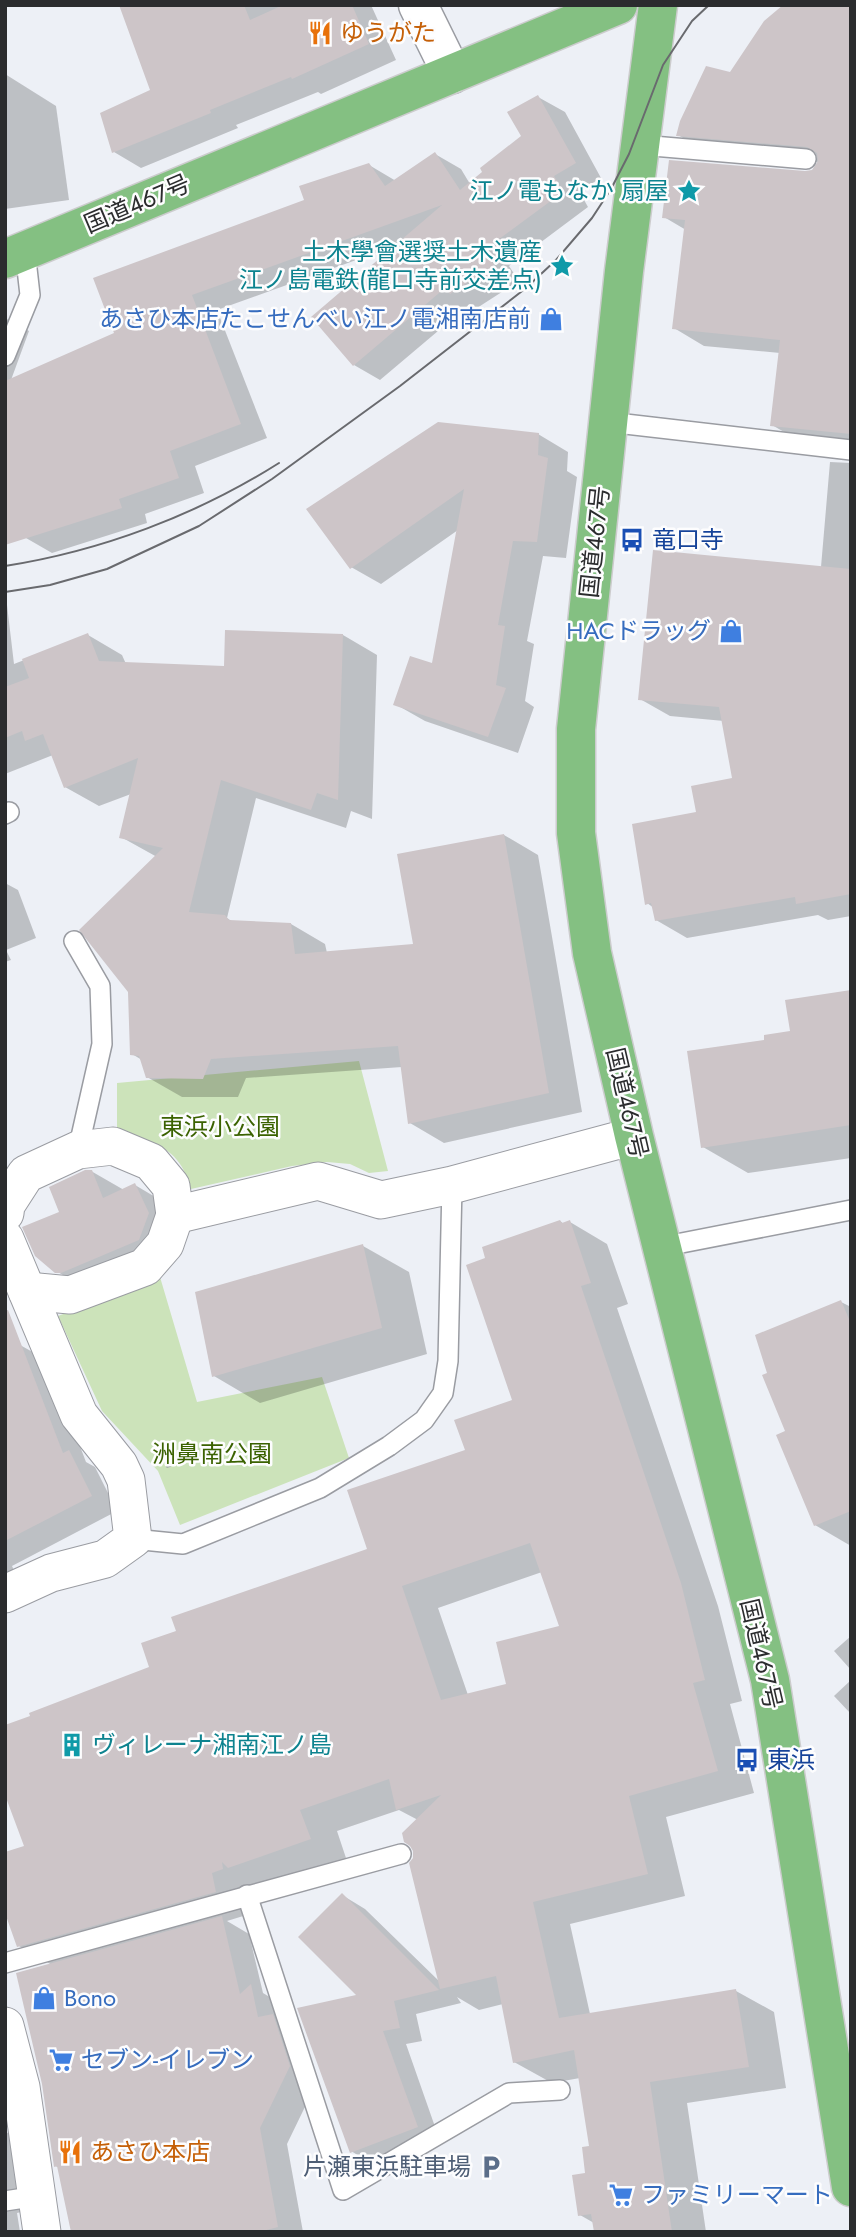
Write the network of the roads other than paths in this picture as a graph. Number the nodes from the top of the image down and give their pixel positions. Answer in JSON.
{"nodes":[{"id":1,"x":418,"y":5,"type":"edge"},
{"id":2,"x":618,"y":5,"type":"edge"},
{"id":3,"x":658,"y":5,"type":"edge"},
{"id":4,"x":452,"y":74,"type":"junction"},
{"id":5,"x":641,"y":145,"type":"junction"},
{"id":6,"x":806,"y":159,"type":"dead end"},
{"id":7,"x":15,"y":255,"type":"edge"},
{"id":8,"x":5,"y":356,"type":"edge"},
{"id":9,"x":608,"y":422,"type":"junction"},
{"id":10,"x":851,"y":450,"type":"edge"},
{"id":11,"x":74,"y":941,"type":"dead end"},
{"id":12,"x":634,"y":1136,"type":"junction"},
{"id":13,"x":78,"y":1150,"type":"junction"},
{"id":14,"x":452,"y":1185,"type":"junction"},
{"id":15,"x":851,"y":1210,"type":"edge"},
{"id":16,"x":5,"y":1213,"type":"edge"},
{"id":17,"x":175,"y":1215,"type":"junction"},
{"id":18,"x":5,"y":1239,"type":"edge"},
{"id":19,"x":662,"y":1247,"type":"junction"},
{"id":20,"x":27,"y":1291,"type":"junction"},
{"id":21,"x":133,"y":1539,"type":"junction"},
{"id":22,"x":7,"y":1588,"type":"edge"},
{"id":23,"x":401,"y":1854,"type":"dead end"},
{"id":24,"x":247,"y":1895,"type":"junction"},
{"id":25,"x":5,"y":1963,"type":"edge"},
{"id":26,"x":5,"y":2026,"type":"edge"},
{"id":27,"x":560,"y":2090,"type":"dead end"},
{"id":28,"x":851,"y":2187,"type":"edge"},
{"id":29,"x":21,"y":2199,"type":"edge"},
{"id":30,"x":42,"y":2232,"type":"edge"}],
"edges":[{"from":1,"to":4,"type":"street"},
{"from":2,"to":4,"type":"highway","name":"国道467号"},
{"from":3,"to":5,"type":"highway","name":"国道467号"},
{"from":4,"to":7,"type":"highway","name":"国道467号"},
{"from":5,"to":6,"type":"lane"},
{"from":5,"to":9,"type":"highway","name":"国道467号"},
{"from":7,"to":8,"type":"lane"},
{"from":9,"to":10,"type":"lane"},
{"from":9,"to":12,"type":"highway","name":"国道467号"},
{"from":11,"to":13,"type":"lane"},
{"from":12,"to":14,"type":"street"},
{"from":12,"to":19,"type":"highway","name":"国道467号"},
{"from":13,"to":16,"type":"street"},
{"from":13,"to":17,"type":"street"},
{"from":14,"to":17,"type":"street"},
{"from":14,"to":21,"type":"lane"},
{"from":15,"to":19,"type":"lane"},
{"from":17,"to":20,"type":"street"},
{"from":18,"to":20,"type":"street"},
{"from":19,"to":28,"type":"highway","name":"国道467号"},
{"from":20,"to":21,"type":"street"},
{"from":21,"to":22,"type":"street"},
{"from":23,"to":24,"type":"lane"},
{"from":24,"to":25,"type":"lane"},
{"from":24,"to":27,"type":"lane"},
{"from":26,"to":29,"type":"street"},
{"from":29,"to":30,"type":"street"}]}
